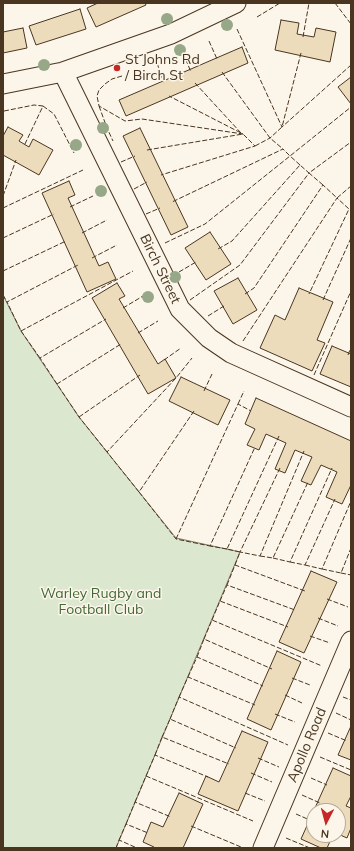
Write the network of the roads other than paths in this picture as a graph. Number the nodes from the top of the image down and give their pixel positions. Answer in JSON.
{"nodes":[{"id":1,"x":236,"y":3,"type":"edge"},
{"id":2,"x":63,"y":72,"type":"junction"},
{"id":3,"x":3,"y":84,"type":"edge"},
{"id":4,"x":351,"y":407,"type":"edge"},
{"id":5,"x":351,"y":641,"type":"edge"},
{"id":6,"x":263,"y":848,"type":"edge"}],
"edges":[{"from":1,"to":2,"type":"street"},
{"from":2,"to":3,"type":"street"},
{"from":2,"to":4,"type":"street","name":"Birch Street"},
{"from":5,"to":6,"type":"street","name":"Apollo Road"}]}
